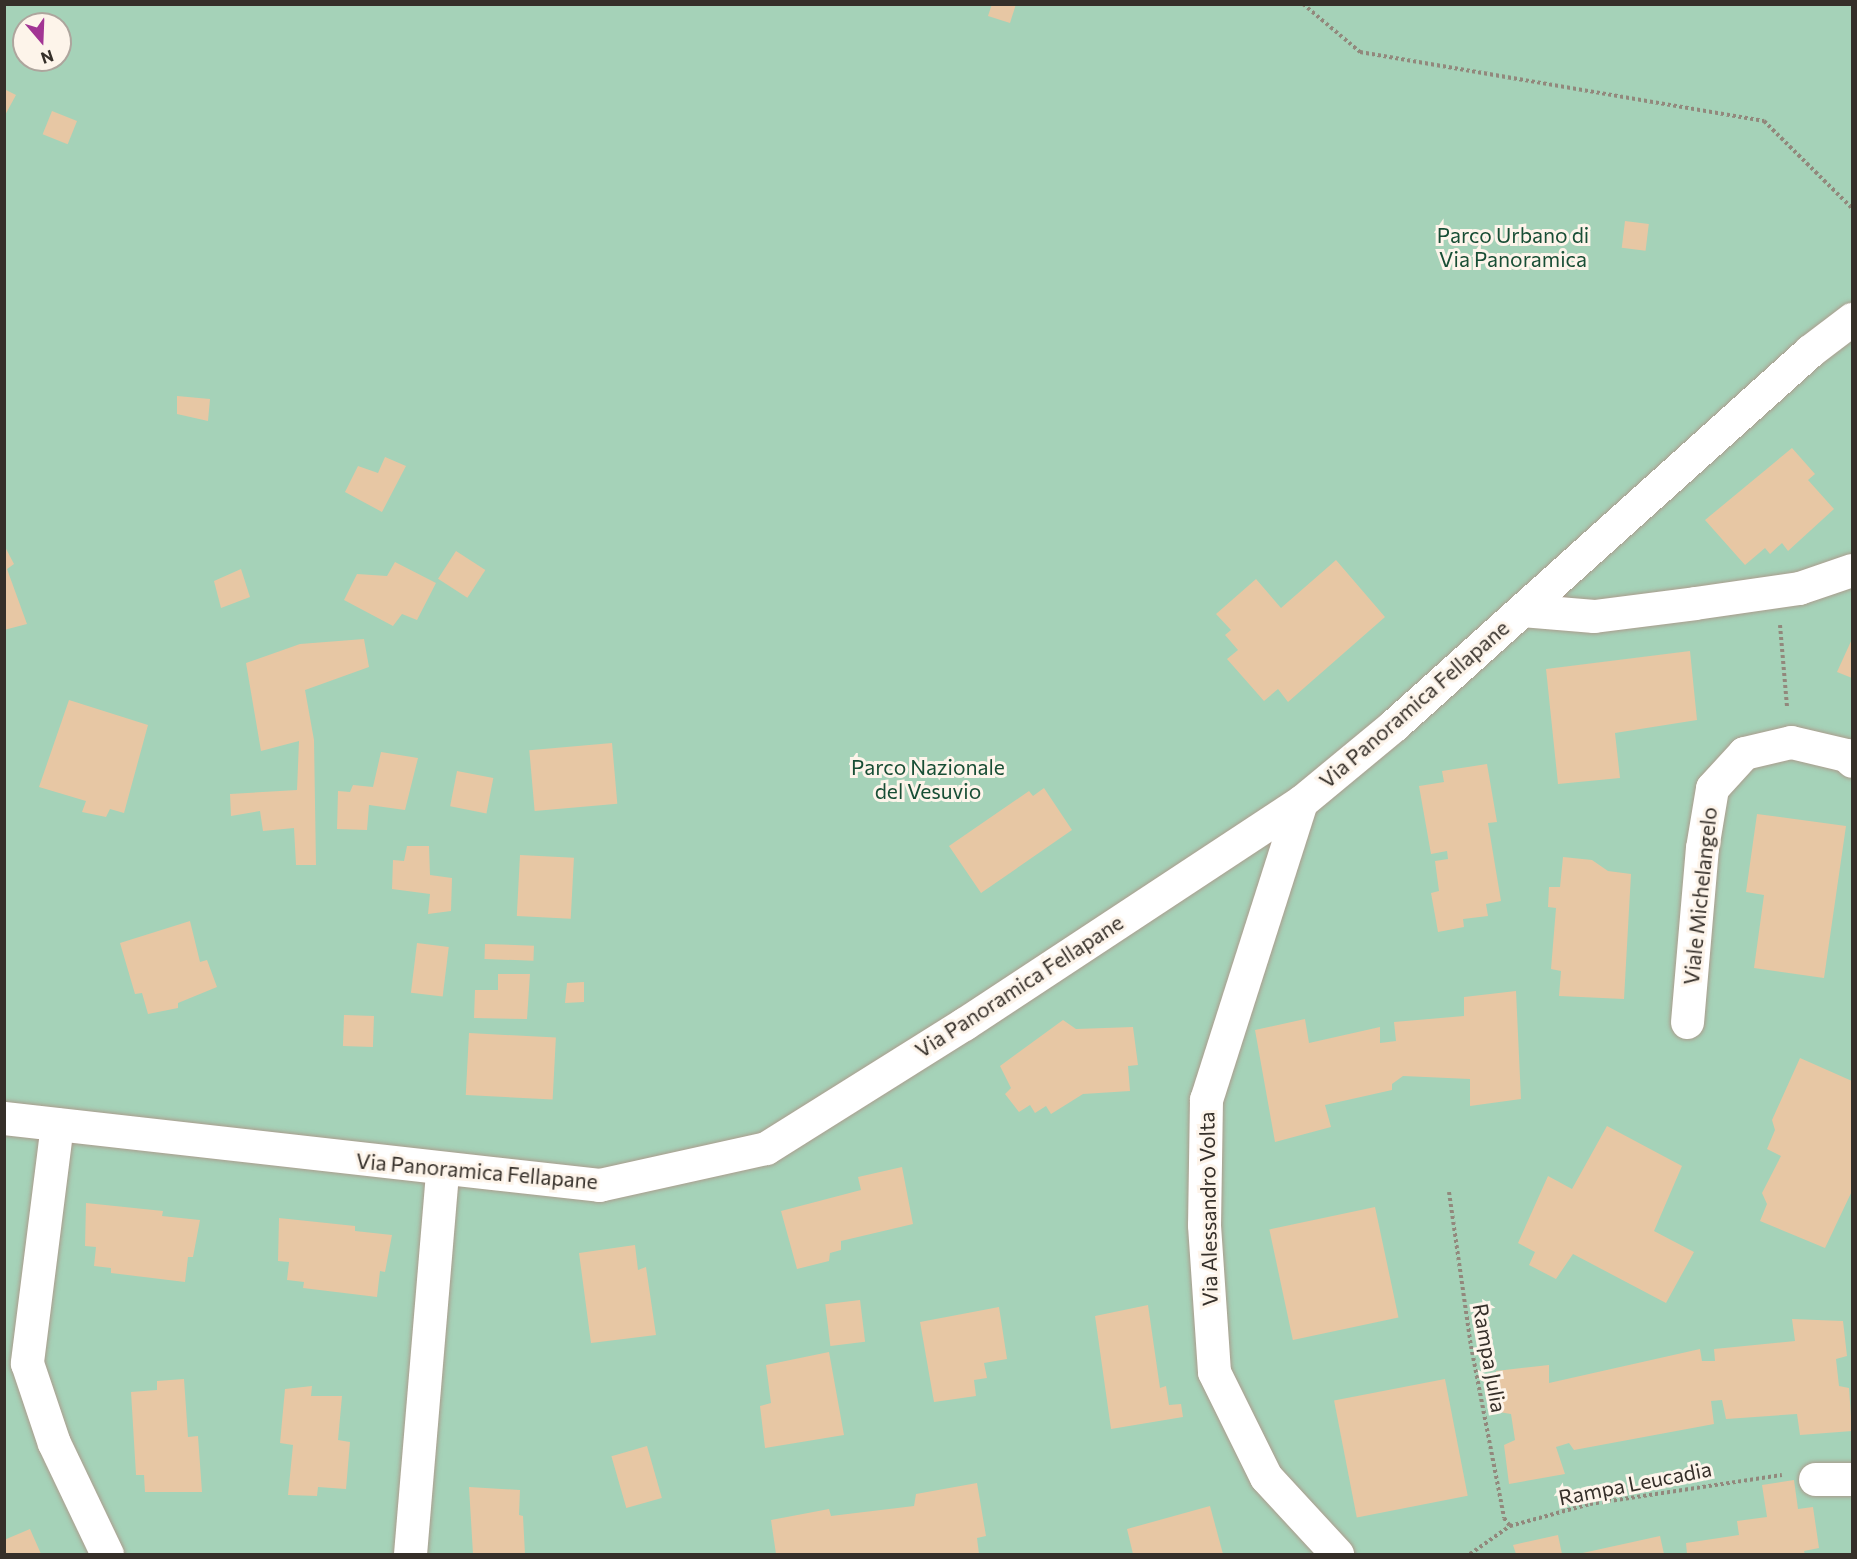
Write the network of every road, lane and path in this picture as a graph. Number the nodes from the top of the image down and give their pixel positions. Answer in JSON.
{"nodes":[{"id":1,"x":1303,"y":4,"type":"edge"},
{"id":2,"x":1852,"y":208,"type":"edge"},
{"id":3,"x":1852,"y":320,"type":"edge"},
{"id":4,"x":1852,"y":570,"type":"edge"},
{"id":5,"x":1777,"y":591,"type":"junction"},
{"id":6,"x":1522,"y":610,"type":"junction"},
{"id":7,"x":1791,"y":742,"type":"junction"},
{"id":8,"x":1852,"y":761,"type":"edge"},
{"id":9,"x":1301,"y":802,"type":"junction"},
{"id":10,"x":1687,"y":1022,"type":"dead end"},
{"id":11,"x":4,"y":1118,"type":"edge"},
{"id":12,"x":57,"y":1124,"type":"junction"},
{"id":13,"x":442,"y":1169,"type":"junction"},
{"id":14,"x":1449,"y":1192,"type":"dead end"},
{"id":15,"x":1815,"y":1479,"type":"joint"},
{"id":16,"x":1852,"y":1479,"type":"edge"},
{"id":17,"x":1510,"y":1526,"type":"junction"},
{"id":18,"x":107,"y":1554,"type":"edge"},
{"id":19,"x":410,"y":1554,"type":"edge"},
{"id":20,"x":1337,"y":1554,"type":"edge"},
{"id":21,"x":1470,"y":1554,"type":"edge"}],
"edges":[{"from":1,"to":2,"type":"path"},
{"from":3,"to":6,"type":"street","name":"Via Panoramica Fellapane"},
{"from":4,"to":5,"type":"street"},
{"from":5,"to":6,"type":"street"},
{"from":5,"to":7,"type":"path"},
{"from":6,"to":9,"type":"street","name":"Via Panoramica Fellapane"},
{"from":7,"to":8,"type":"street","name":"Viale Michelangelo"},
{"from":7,"to":10,"type":"street","name":"Viale Michelangelo"},
{"from":9,"to":13,"type":"street","name":"Via Panoramica Fellapane"},
{"from":9,"to":20,"type":"street","name":"Via Alessandro Volta"},
{"from":11,"to":12,"type":"street","name":"Via Panoramica Fellapane"},
{"from":12,"to":13,"type":"street","name":"Via Panoramica Fellapane"},
{"from":12,"to":18,"type":"street"},
{"from":13,"to":19,"type":"street"},
{"from":14,"to":17,"type":"path","name":"Rampa Julia"},
{"from":15,"to":16,"type":"street"},
{"from":15,"to":17,"type":"path","name":"Rampa Leucadia"},
{"from":17,"to":21,"type":"path","name":"Rampa Leucadia"}]}
